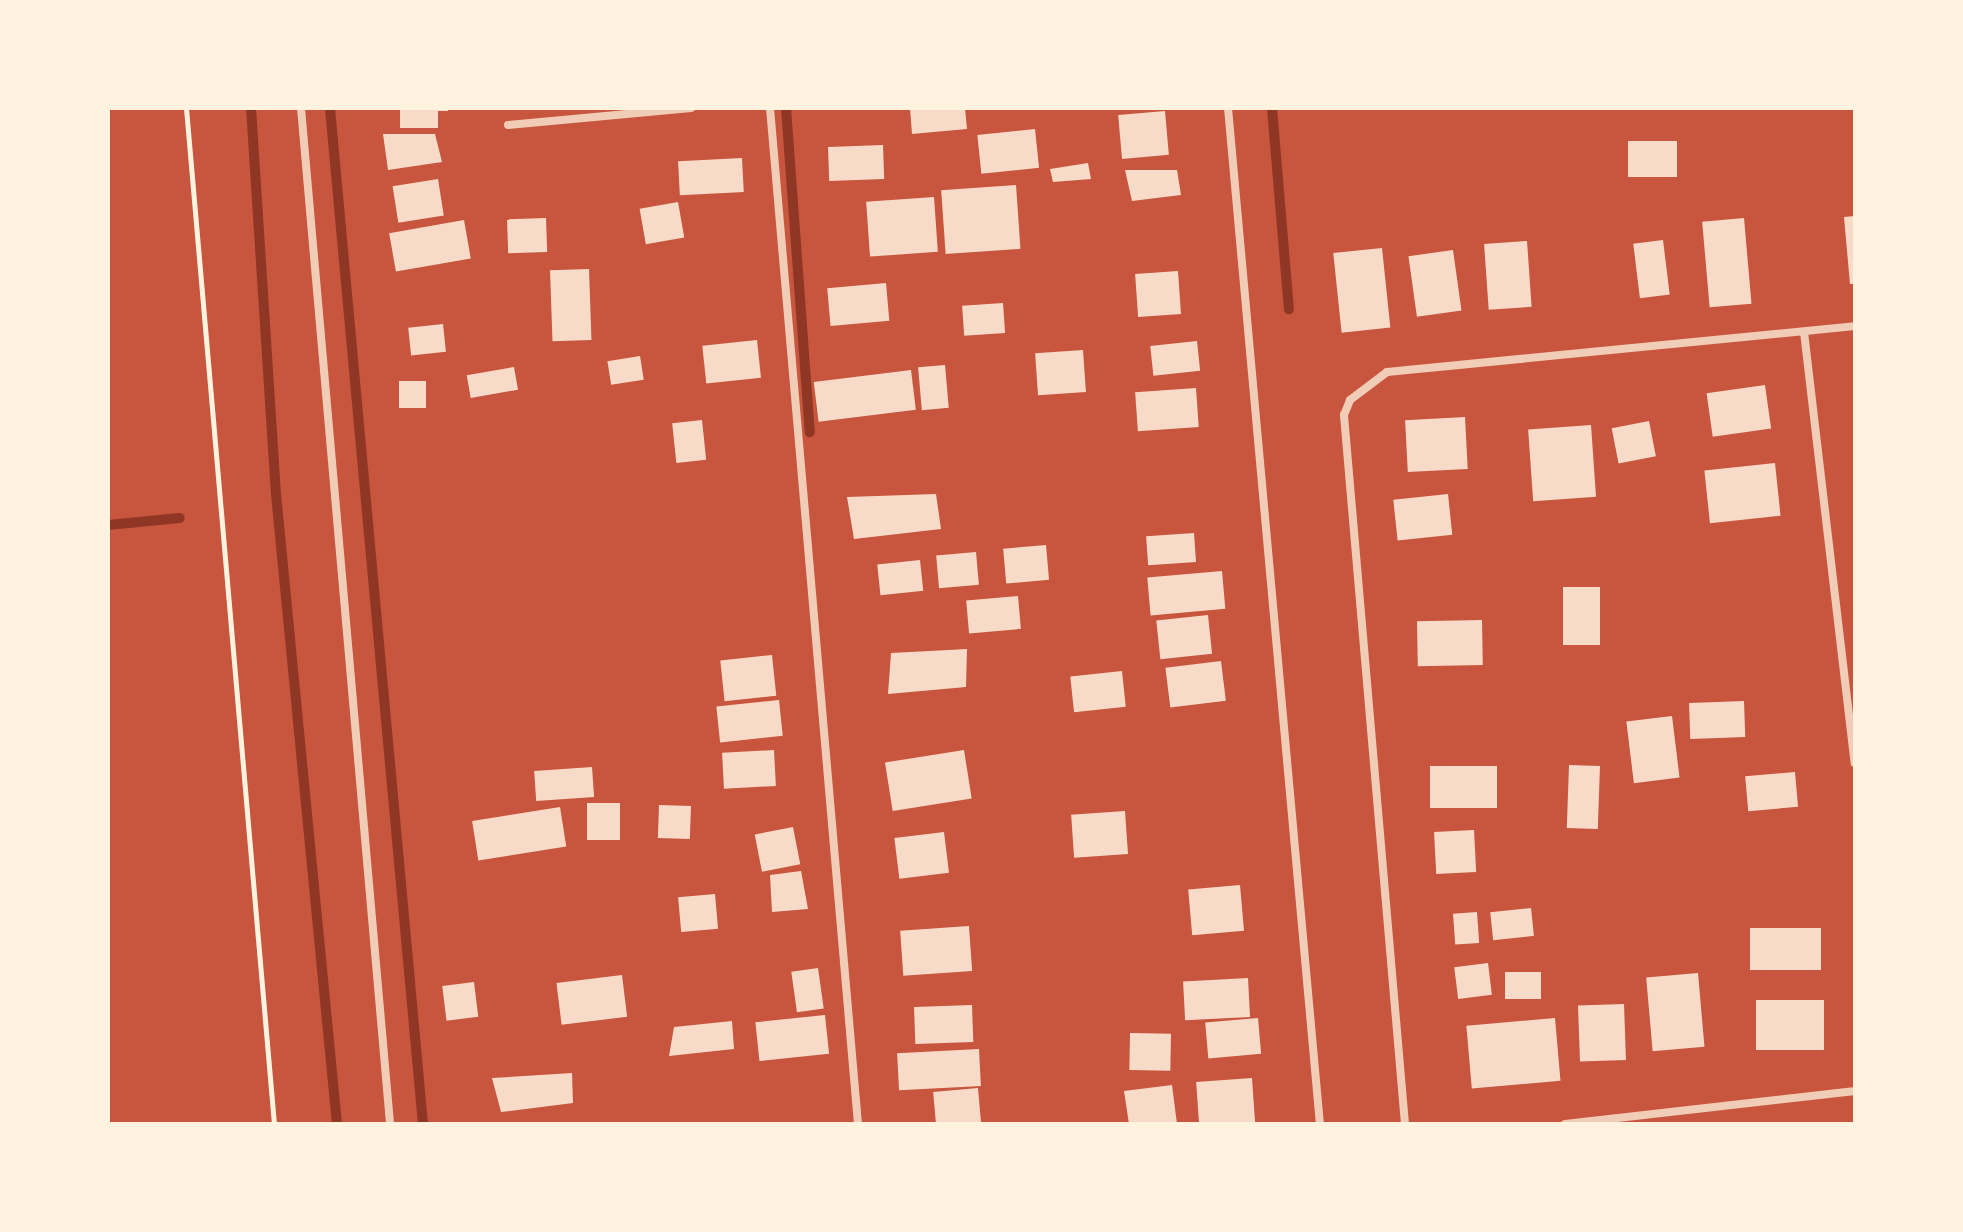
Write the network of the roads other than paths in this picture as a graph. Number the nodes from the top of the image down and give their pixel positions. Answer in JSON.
{"nodes":[{"id":1,"x":301,"y":108,"type":"edge"},
{"id":2,"x":691,"y":108,"type":"edge"},
{"id":3,"x":770,"y":108,"type":"edge"},
{"id":4,"x":1228,"y":108,"type":"edge"},
{"id":5,"x":508,"y":125,"type":"dead end"},
{"id":6,"x":1855,"y":326,"type":"edge"},
{"id":7,"x":1804,"y":332,"type":"junction"},
{"id":8,"x":1851,"y":678,"type":"edge"},
{"id":9,"x":1855,"y":763,"type":"edge"},
{"id":10,"x":1855,"y":1091,"type":"edge"},
{"id":11,"x":390,"y":1124,"type":"edge"},
{"id":12,"x":858,"y":1124,"type":"edge"},
{"id":13,"x":1320,"y":1124,"type":"edge"},
{"id":14,"x":1405,"y":1124,"type":"edge"},
{"id":15,"x":1565,"y":1124,"type":"edge"}],
"edges":[{"from":1,"to":11,"type":"street"},
{"from":2,"to":5,"type":"street"},
{"from":3,"to":12,"type":"street"},
{"from":4,"to":13,"type":"street"},
{"from":6,"to":7,"type":"street"},
{"from":7,"to":8,"type":"street"},
{"from":7,"to":14,"type":"street"},
{"from":8,"to":9,"type":"street"},
{"from":10,"to":15,"type":"street"}]}
